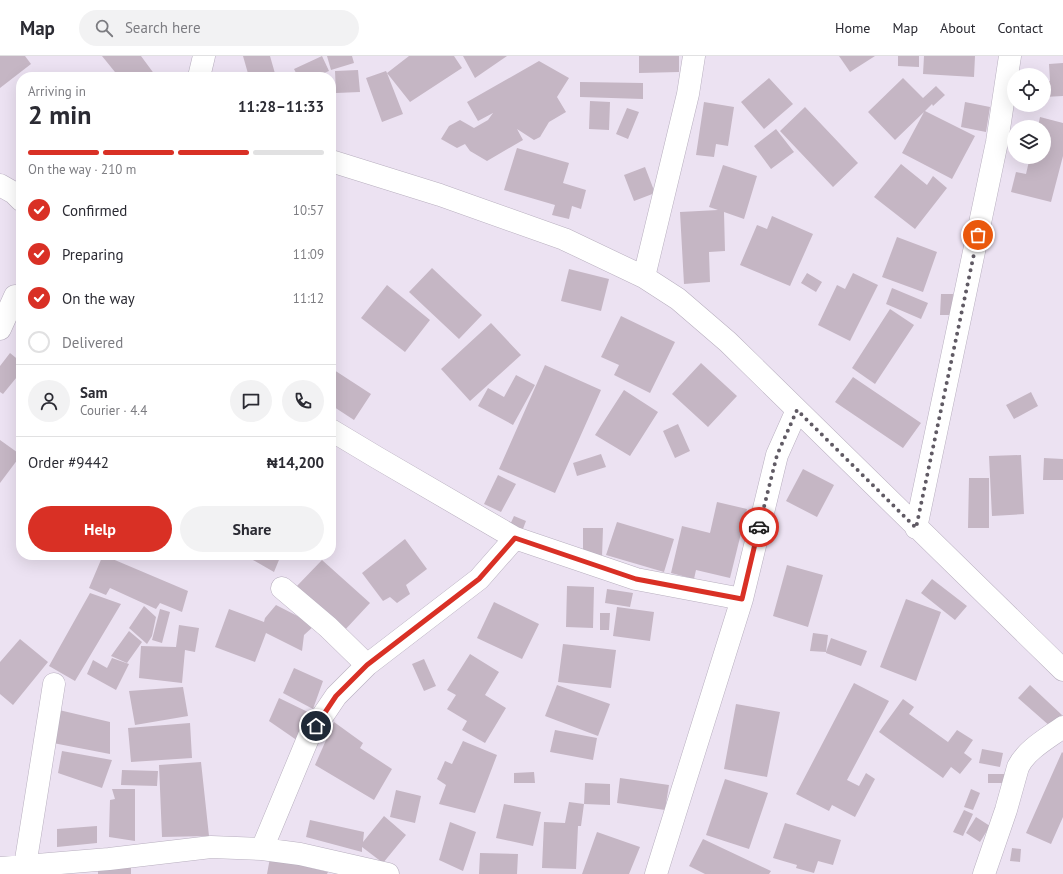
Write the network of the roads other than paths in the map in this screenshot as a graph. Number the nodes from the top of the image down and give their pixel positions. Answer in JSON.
{"nodes":[{"id":1,"x":204,"y":56,"type":"edge"},
{"id":2,"x":694,"y":56,"type":"edge"},
{"id":3,"x":1010,"y":56,"type":"edge"},
{"id":4,"x":200,"y":72,"type":"edge"},
{"id":5,"x":336,"y":163,"type":"edge"},
{"id":6,"x":0,"y":185,"type":"edge"},
{"id":7,"x":16,"y":195,"type":"edge"},
{"id":8,"x":644,"y":277,"type":"junction"},
{"id":9,"x":12,"y":295,"type":"edge"},
{"id":10,"x":0,"y":329,"type":"edge"},
{"id":11,"x":797,"y":410,"type":"junction"},
{"id":12,"x":336,"y":433,"type":"edge"},
{"id":13,"x":916,"y":528,"type":"junction"},
{"id":14,"x":515,"y":538,"type":"junction"},
{"id":15,"x":282,"y":588,"type":"dead end"},
{"id":16,"x":742,"y":599,"type":"junction"},
{"id":17,"x":367,"y":665,"type":"junction"},
{"id":18,"x":1063,"y":670,"type":"edge"},
{"id":19,"x":54,"y":684,"type":"dead end"},
{"id":20,"x":1063,"y":728,"type":"edge"},
{"id":21,"x":262,"y":849,"type":"junction"},
{"id":22,"x":25,"y":866,"type":"junction"},
{"id":23,"x":0,"y":868,"type":"edge"},
{"id":24,"x":388,"y":874,"type":"edge"},
{"id":25,"x":656,"y":874,"type":"edge"},
{"id":26,"x":984,"y":874,"type":"edge"}],
"edges":[{"from":1,"to":4,"type":"street"},
{"from":2,"to":8,"type":"street"},
{"from":3,"to":13,"type":"street"},
{"from":5,"to":8,"type":"street"},
{"from":6,"to":7,"type":"street"},
{"from":8,"to":11,"type":"street"},
{"from":9,"to":10,"type":"street"},
{"from":11,"to":13,"type":"street"},
{"from":11,"to":16,"type":"street"},
{"from":12,"to":14,"type":"street"},
{"from":13,"to":18,"type":"street"},
{"from":14,"to":16,"type":"street"},
{"from":14,"to":17,"type":"street"},
{"from":15,"to":17,"type":"street"},
{"from":16,"to":25,"type":"street"},
{"from":17,"to":21,"type":"street"},
{"from":19,"to":22,"type":"street"},
{"from":20,"to":26,"type":"street"},
{"from":21,"to":22,"type":"street"},
{"from":21,"to":24,"type":"street"},
{"from":22,"to":23,"type":"street"}]}
